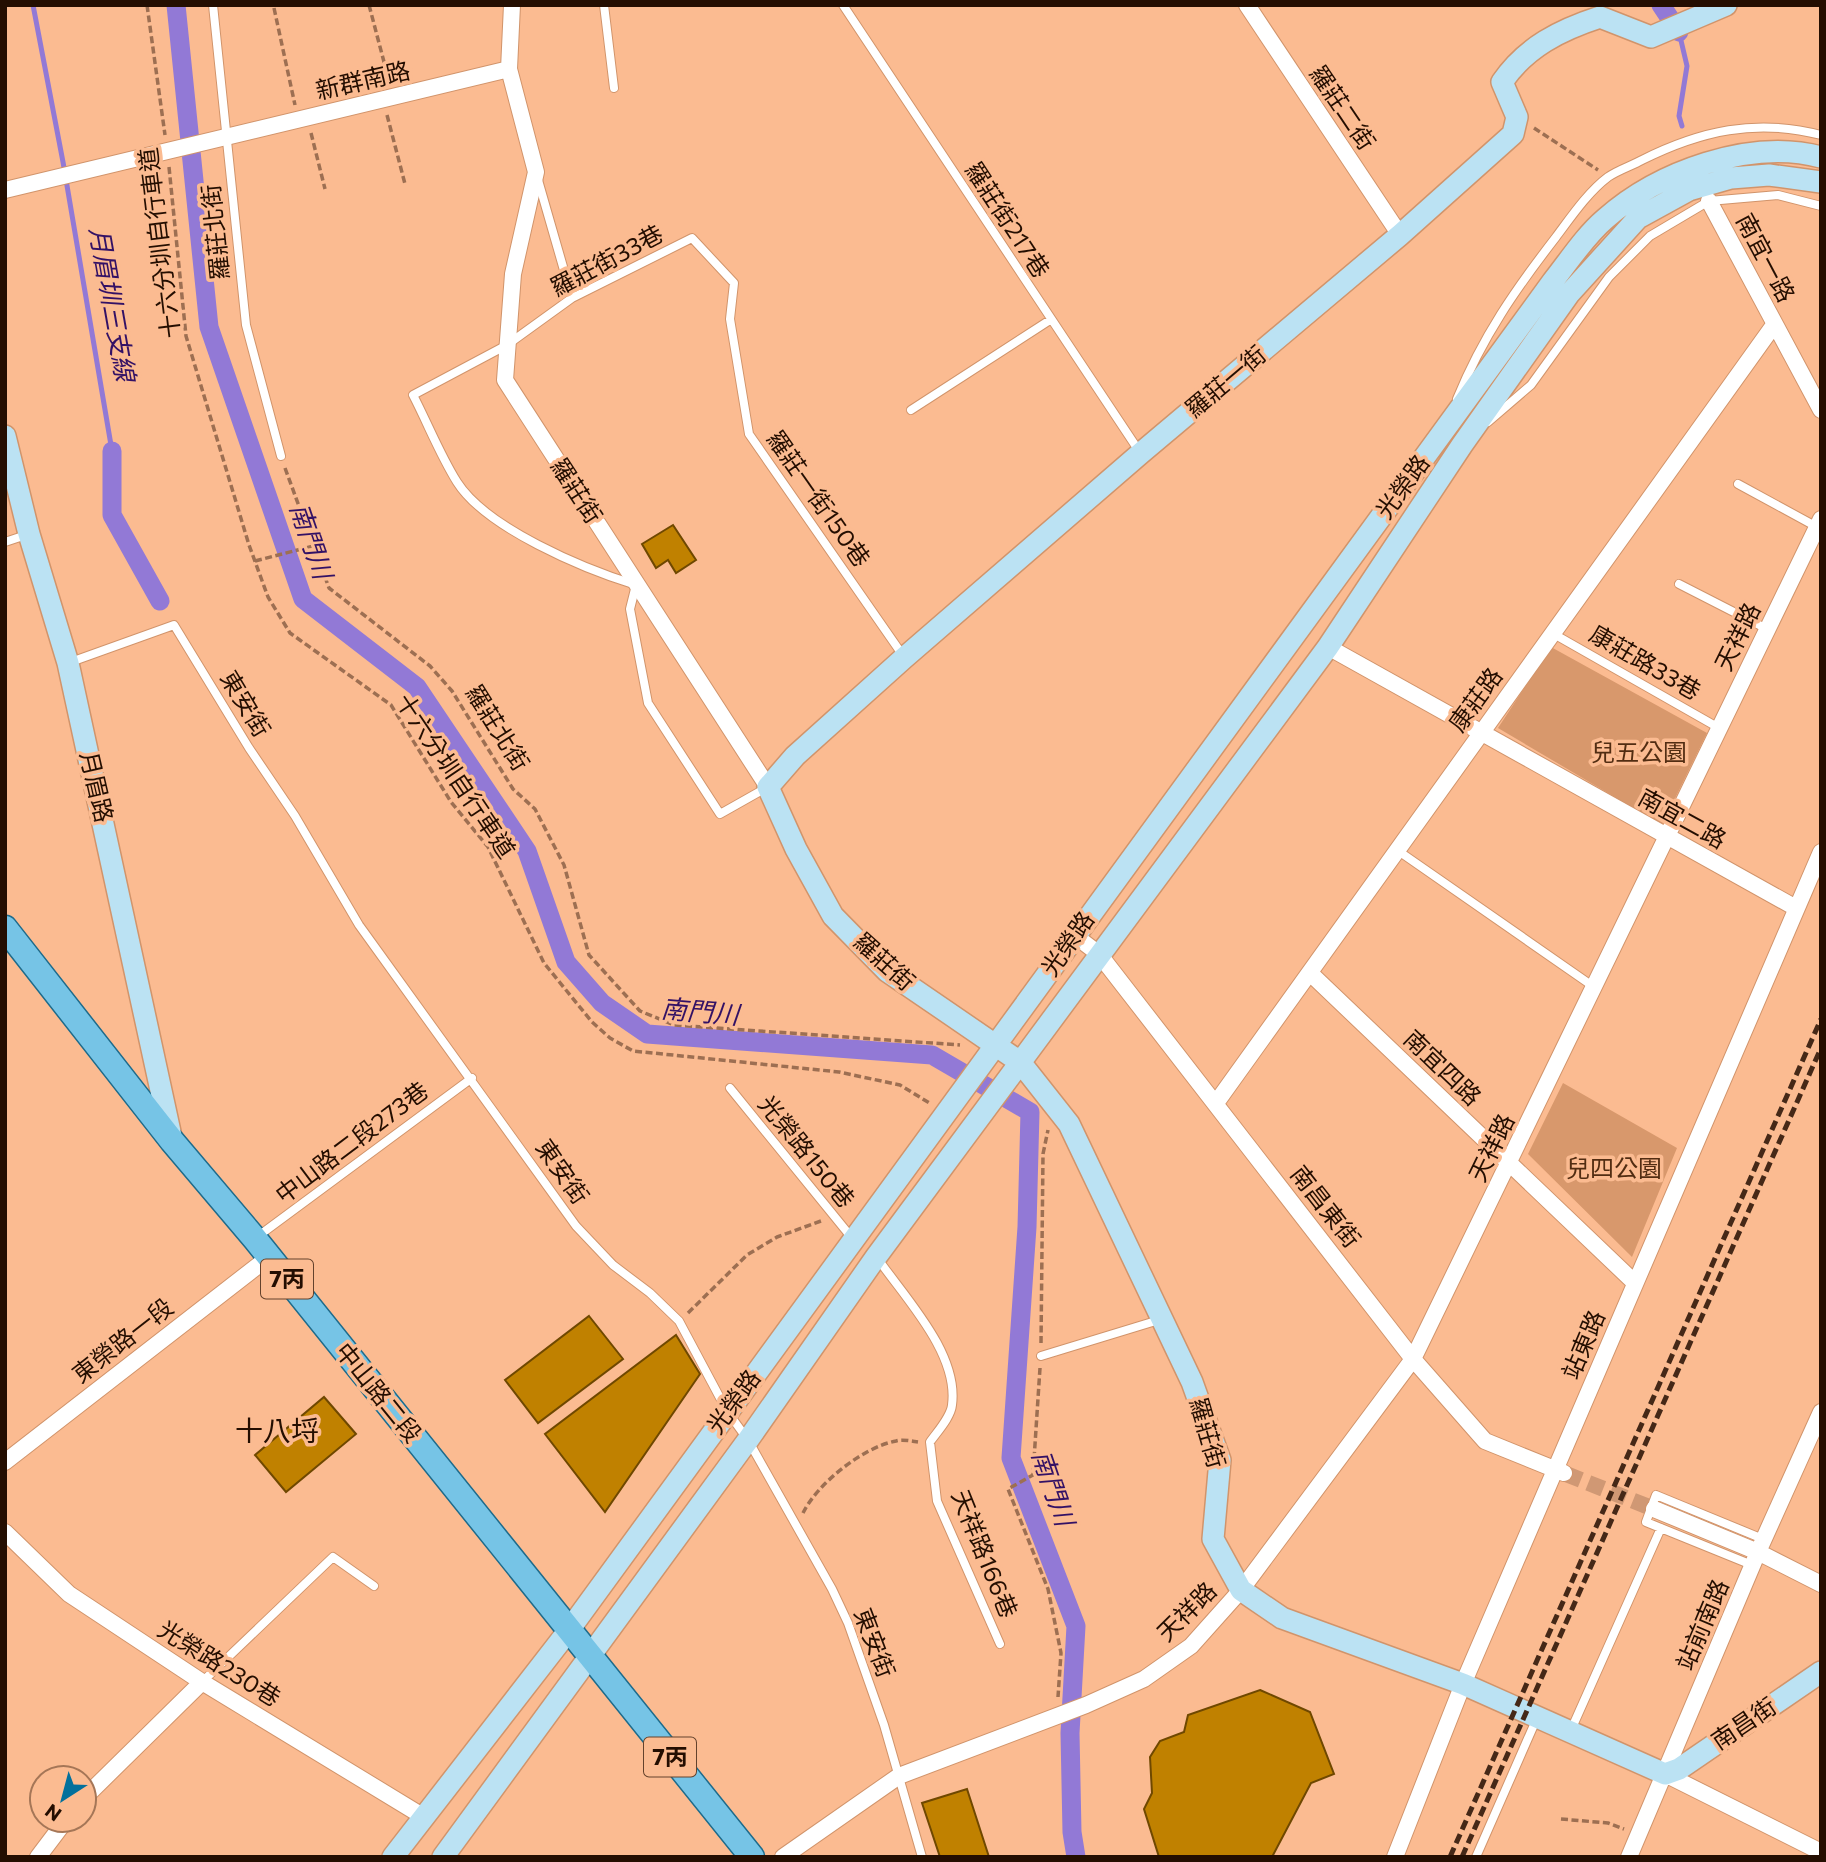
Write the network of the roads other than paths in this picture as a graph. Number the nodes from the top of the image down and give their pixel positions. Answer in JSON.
{"nodes":[{"id":1,"x":214,"y":5,"type":"edge"},
{"id":2,"x":512,"y":5,"type":"edge"},
{"id":3,"x":604,"y":5,"type":"edge"},
{"id":4,"x":843,"y":5,"type":"edge"},
{"id":5,"x":1247,"y":5,"type":"edge"},
{"id":6,"x":1726,"y":5,"type":"edge"},
{"id":7,"x":509,"y":69,"type":"junction"},
{"id":8,"x":614,"y":88,"type":"dead end"},
{"id":9,"x":1821,"y":135,"type":"edge"},
{"id":10,"x":221,"y":139,"type":"junction"},
{"id":11,"x":1821,"y":157,"type":"edge"},
{"id":12,"x":536,"y":172,"type":"junction"},
{"id":13,"x":1821,"y":182,"type":"edge"},
{"id":14,"x":5,"y":190,"type":"edge"},
{"id":15,"x":1709,"y":201,"type":"junction"},
{"id":16,"x":1821,"y":206,"type":"edge"},
{"id":17,"x":1400,"y":235,"type":"junction"},
{"id":18,"x":692,"y":238,"type":"joint"},
{"id":19,"x":572,"y":298,"type":"junction"},
{"id":20,"x":1050,"y":320,"type":"junction"},
{"id":21,"x":1774,"y":325,"type":"junction"},
{"id":22,"x":507,"y":345,"type":"junction"},
{"id":23,"x":911,"y":410,"type":"dead end"},
{"id":24,"x":1821,"y":410,"type":"edge"},
{"id":25,"x":1445,"y":429,"type":"junction"},
{"id":26,"x":5,"y":436,"type":"edge"},
{"id":27,"x":1462,"y":445,"type":"junction"},
{"id":28,"x":1141,"y":453,"type":"junction"},
{"id":29,"x":281,"y":456,"type":"road end"},
{"id":30,"x":1738,"y":484,"type":"dead end"},
{"id":31,"x":1819,"y":523,"type":"edge"},
{"id":32,"x":29,"y":534,"type":"junction"},
{"id":33,"x":5,"y":542,"type":"edge"},
{"id":34,"x":1679,"y":584,"type":"dead end"},
{"id":35,"x":636,"y":585,"type":"junction"},
{"id":36,"x":1768,"y":629,"type":"junction"},
{"id":37,"x":1552,"y":633,"type":"junction"},
{"id":38,"x":1328,"y":647,"type":"junction"},
{"id":39,"x":905,"y":658,"type":"junction"},
{"id":40,"x":68,"y":663,"type":"junction"},
{"id":41,"x":1719,"y":728,"type":"junction"},
{"id":42,"x":1481,"y":731,"type":"junction"},
{"id":43,"x":768,"y":787,"type":"junction"},
{"id":44,"x":1666,"y":837,"type":"junction"},
{"id":45,"x":1397,"y":850,"type":"junction"},
{"id":46,"x":1821,"y":852,"type":"edge"},
{"id":47,"x":1796,"y":908,"type":"junction"},
{"id":48,"x":5,"y":928,"type":"edge"},
{"id":49,"x":1074,"y":935,"type":"junction"},
{"id":50,"x":1098,"y":954,"type":"junction"},
{"id":51,"x":1310,"y":973,"type":"junction"},
{"id":52,"x":1594,"y":987,"type":"junction"},
{"id":53,"x":995,"y":1048,"type":"junction"},
{"id":54,"x":1020,"y":1062,"type":"junction"},
{"id":55,"x":472,"y":1077,"type":"junction"},
{"id":56,"x":730,"y":1088,"type":"dead end"},
{"id":57,"x":1216,"y":1103,"type":"junction"},
{"id":58,"x":172,"y":1141,"type":"junction"},
{"id":59,"x":1510,"y":1164,"type":"junction"},
{"id":60,"x":853,"y":1241,"type":"junction"},
{"id":61,"x":262,"y":1248,"type":"junction"},
{"id":62,"x":876,"y":1256,"type":"junction"},
{"id":63,"x":1634,"y":1283,"type":"junction"},
{"id":64,"x":1162,"y":1319,"type":"junction"},
{"id":65,"x":1041,"y":1356,"type":"road end"},
{"id":66,"x":1413,"y":1359,"type":"junction"},
{"id":67,"x":727,"y":1411,"type":"junction"},
{"id":68,"x":1821,"y":1412,"type":"edge"},
{"id":69,"x":748,"y":1440,"type":"junction"},
{"id":70,"x":5,"y":1462,"type":"edge"},
{"id":71,"x":1561,"y":1472,"type":"junction"},
{"id":72,"x":1654,"y":1509,"type":"tunnel mouth"},
{"id":73,"x":1661,"y":1528,"type":"junction"},
{"id":74,"x":5,"y":1532,"type":"edge"},
{"id":75,"x":1758,"y":1552,"type":"junction"},
{"id":76,"x":1821,"y":1584,"type":"edge"},
{"id":77,"x":374,"y":1586,"type":"dead end"},
{"id":78,"x":1241,"y":1590,"type":"junction"},
{"id":79,"x":569,"y":1630,"type":"junction"},
{"id":80,"x":1000,"y":1644,"type":"dead end"},
{"id":81,"x":589,"y":1657,"type":"junction"},
{"id":82,"x":1821,"y":1672,"type":"edge"},
{"id":83,"x":202,"y":1682,"type":"junction"},
{"id":84,"x":1463,"y":1684,"type":"junction"},
{"id":85,"x":1537,"y":1717,"type":"junction"},
{"id":86,"x":1571,"y":1732,"type":"junction"},
{"id":87,"x":1665,"y":1774,"type":"junction"},
{"id":88,"x":899,"y":1776,"type":"junction"},
{"id":89,"x":98,"y":1784,"type":"edge"},
{"id":90,"x":424,"y":1816,"type":"junction"},
{"id":91,"x":55,"y":1834,"type":"edge"},
{"id":92,"x":1821,"y":1852,"type":"edge"},
{"id":93,"x":452,"y":1853,"type":"edge"},
{"id":94,"x":38,"y":1857,"type":"edge"},
{"id":95,"x":393,"y":1857,"type":"edge"},
{"id":96,"x":752,"y":1857,"type":"edge"},
{"id":97,"x":783,"y":1857,"type":"edge"},
{"id":98,"x":922,"y":1857,"type":"edge"},
{"id":99,"x":1395,"y":1857,"type":"edge"},
{"id":100,"x":1476,"y":1857,"type":"edge"},
{"id":101,"x":1629,"y":1857,"type":"edge"}],
"edges":[{"from":1,"to":10,"type":"lane"},
{"from":2,"to":7,"type":"street","name":"羅莊街"},
{"from":3,"to":8,"type":"lane"},
{"from":4,"to":20,"type":"lane","name":"羅莊街217巷"},
{"from":5,"to":17,"type":"street","name":"羅莊二街"},
{"from":6,"to":17,"type":"street","name":"羅莊一街"},
{"from":7,"to":10,"type":"street","name":"新群南路"},
{"from":7,"to":12,"type":"street","name":"羅莊街"},
{"from":9,"to":25,"type":"lane"},
{"from":10,"to":14,"type":"street","name":"新群南路"},
{"from":10,"to":29,"type":"lane","name":"羅莊北街"},
{"from":11,"to":25,"type":"street","name":"光榮路"},
{"from":12,"to":19,"type":"lane"},
{"from":12,"to":22,"type":"street","name":"羅莊街"},
{"from":13,"to":27,"type":"street","name":"光榮路"},
{"from":15,"to":16,"type":"lane"},
{"from":15,"to":21,"type":"street","name":"南宜一路"},
{"from":15,"to":27,"type":"lane"},
{"from":17,"to":28,"type":"street","name":"羅莊一街"},
{"from":18,"to":19,"type":"lane","name":"羅莊街33巷"},
{"from":18,"to":39,"type":"lane","name":"羅莊一街150巷"},
{"from":19,"to":22,"type":"lane","name":"羅莊街33巷"},
{"from":20,"to":23,"type":"lane"},
{"from":20,"to":28,"type":"lane","name":"羅莊街217巷"},
{"from":21,"to":24,"type":"street","name":"南宜一路"},
{"from":21,"to":37,"type":"street","name":"康莊路"},
{"from":22,"to":35,"type":"street","name":"羅莊街"},
{"from":22,"to":35,"type":"lane","name":"羅莊街33巷"},
{"from":25,"to":49,"type":"street","name":"光榮路"},
{"from":26,"to":32,"type":"street","name":"月眉路"},
{"from":27,"to":38,"type":"street","name":"光榮路"},
{"from":28,"to":39,"type":"street","name":"羅莊一街"},
{"from":30,"to":31,"type":"lane"},
{"from":31,"to":36,"type":"street","name":"天祥路"},
{"from":32,"to":33,"type":"lane"},
{"from":32,"to":40,"type":"street","name":"月眉路"},
{"from":34,"to":36,"type":"lane"},
{"from":35,"to":43,"type":"street","name":"羅莊街"},
{"from":35,"to":43,"type":"lane"},
{"from":36,"to":41,"type":"street","name":"天祥路"},
{"from":37,"to":41,"type":"lane","name":"康莊路33巷"},
{"from":37,"to":42,"type":"street","name":"康莊路"},
{"from":38,"to":42,"type":"street","name":"南宜二路"},
{"from":38,"to":50,"type":"street","name":"光榮路"},
{"from":39,"to":43,"type":"street","name":"羅莊一街"},
{"from":40,"to":55,"type":"lane","name":"東安街"},
{"from":40,"to":58,"type":"street","name":"月眉路"},
{"from":41,"to":44,"type":"street","name":"天祥路"},
{"from":42,"to":44,"type":"street","name":"南宜二路"},
{"from":42,"to":45,"type":"street","name":"康莊路"},
{"from":43,"to":53,"type":"street","name":"羅莊街"},
{"from":44,"to":47,"type":"street","name":"南宜二路"},
{"from":44,"to":52,"type":"street","name":"天祥路"},
{"from":45,"to":51,"type":"street","name":"康莊路"},
{"from":45,"to":52,"type":"lane"},
{"from":46,"to":47,"type":"street","name":"站東路"},
{"from":47,"to":63,"type":"street","name":"站東路"},
{"from":48,"to":58,"type":"main road","name":"中山路二段","number":"7丙"},
{"from":49,"to":50,"type":"street","name":"南昌東街"},
{"from":49,"to":53,"type":"street","name":"光榮路"},
{"from":50,"to":54,"type":"street","name":"光榮路"},
{"from":50,"to":57,"type":"street","name":"南昌東街"},
{"from":51,"to":57,"type":"street","name":"康莊路"},
{"from":51,"to":59,"type":"street","name":"南宜四路"},
{"from":52,"to":59,"type":"street","name":"天祥路"},
{"from":53,"to":54,"type":"street","name":"羅莊街"},
{"from":53,"to":60,"type":"street","name":"光榮路"},
{"from":54,"to":62,"type":"street","name":"光榮路"},
{"from":54,"to":64,"type":"street","name":"羅莊街"},
{"from":55,"to":61,"type":"lane","name":"中山路二段273巷"},
{"from":55,"to":67,"type":"lane","name":"東安街"},
{"from":56,"to":60,"type":"lane","name":"光榮路150巷"},
{"from":57,"to":66,"type":"street","name":"南昌東街"},
{"from":58,"to":61,"type":"main road","name":"中山路二段","number":"7丙"},
{"from":59,"to":63,"type":"street","name":"南宜四路"},
{"from":59,"to":66,"type":"street","name":"天祥路"},
{"from":60,"to":67,"type":"street","name":"光榮路"},
{"from":61,"to":70,"type":"street","name":"東榮路一段"},
{"from":61,"to":79,"type":"main road","name":"中山路二段","number":"7丙"},
{"from":62,"to":69,"type":"street","name":"光榮路"},
{"from":62,"to":80,"type":"lane","name":"天祥路166巷"},
{"from":63,"to":71,"type":"street","name":"站東路"},
{"from":64,"to":65,"type":"lane"},
{"from":64,"to":78,"type":"street","name":"羅莊街"},
{"from":66,"to":71,"type":"street","name":"南昌東街"},
{"from":66,"to":78,"type":"street","name":"天祥路"},
{"from":67,"to":69,"type":"lane","name":"東安街"},
{"from":67,"to":79,"type":"street","name":"光榮路"},
{"from":68,"to":75,"type":"street","name":"站前南路"},
{"from":69,"to":81,"type":"street","name":"光榮路"},
{"from":69,"to":88,"type":"lane","name":"東安街"},
{"from":71,"to":84,"type":"street","name":"站東路"},
{"from":72,"to":75,"type":"street"},
{"from":73,"to":75,"type":"lane"},
{"from":73,"to":75,"type":"lane"},
{"from":73,"to":86,"type":"lane"},
{"from":74,"to":83,"type":"street","name":"光榮路230巷"},
{"from":75,"to":76,"type":"street"},
{"from":75,"to":87,"type":"street","name":"站前南路"},
{"from":77,"to":83,"type":"lane"},
{"from":78,"to":84,"type":"street","name":"羅莊街"},
{"from":78,"to":88,"type":"street","name":"天祥路"},
{"from":79,"to":81,"type":"main road","name":"中山路二段","number":"7丙"},
{"from":79,"to":90,"type":"street","name":"光榮路"},
{"from":81,"to":93,"type":"street","name":"光榮路"},
{"from":81,"to":96,"type":"main road","name":"中山路二段","number":"7丙"},
{"from":82,"to":87,"type":"street","name":"南昌街"},
{"from":83,"to":89,"type":"street"},
{"from":83,"to":90,"type":"street","name":"光榮路230巷"},
{"from":84,"to":85,"type":"street","name":"羅莊街"},
{"from":84,"to":99,"type":"street","name":"站東路"},
{"from":85,"to":86,"type":"street"},
{"from":85,"to":100,"type":"lane"},
{"from":86,"to":87,"type":"street"},
{"from":87,"to":92,"type":"street"},
{"from":87,"to":101,"type":"street","name":"站前南路"},
{"from":88,"to":97,"type":"street"},
{"from":88,"to":98,"type":"lane","name":"東安街"},
{"from":90,"to":95,"type":"street","name":"光榮路"},
{"from":91,"to":94,"type":"street"}]}
